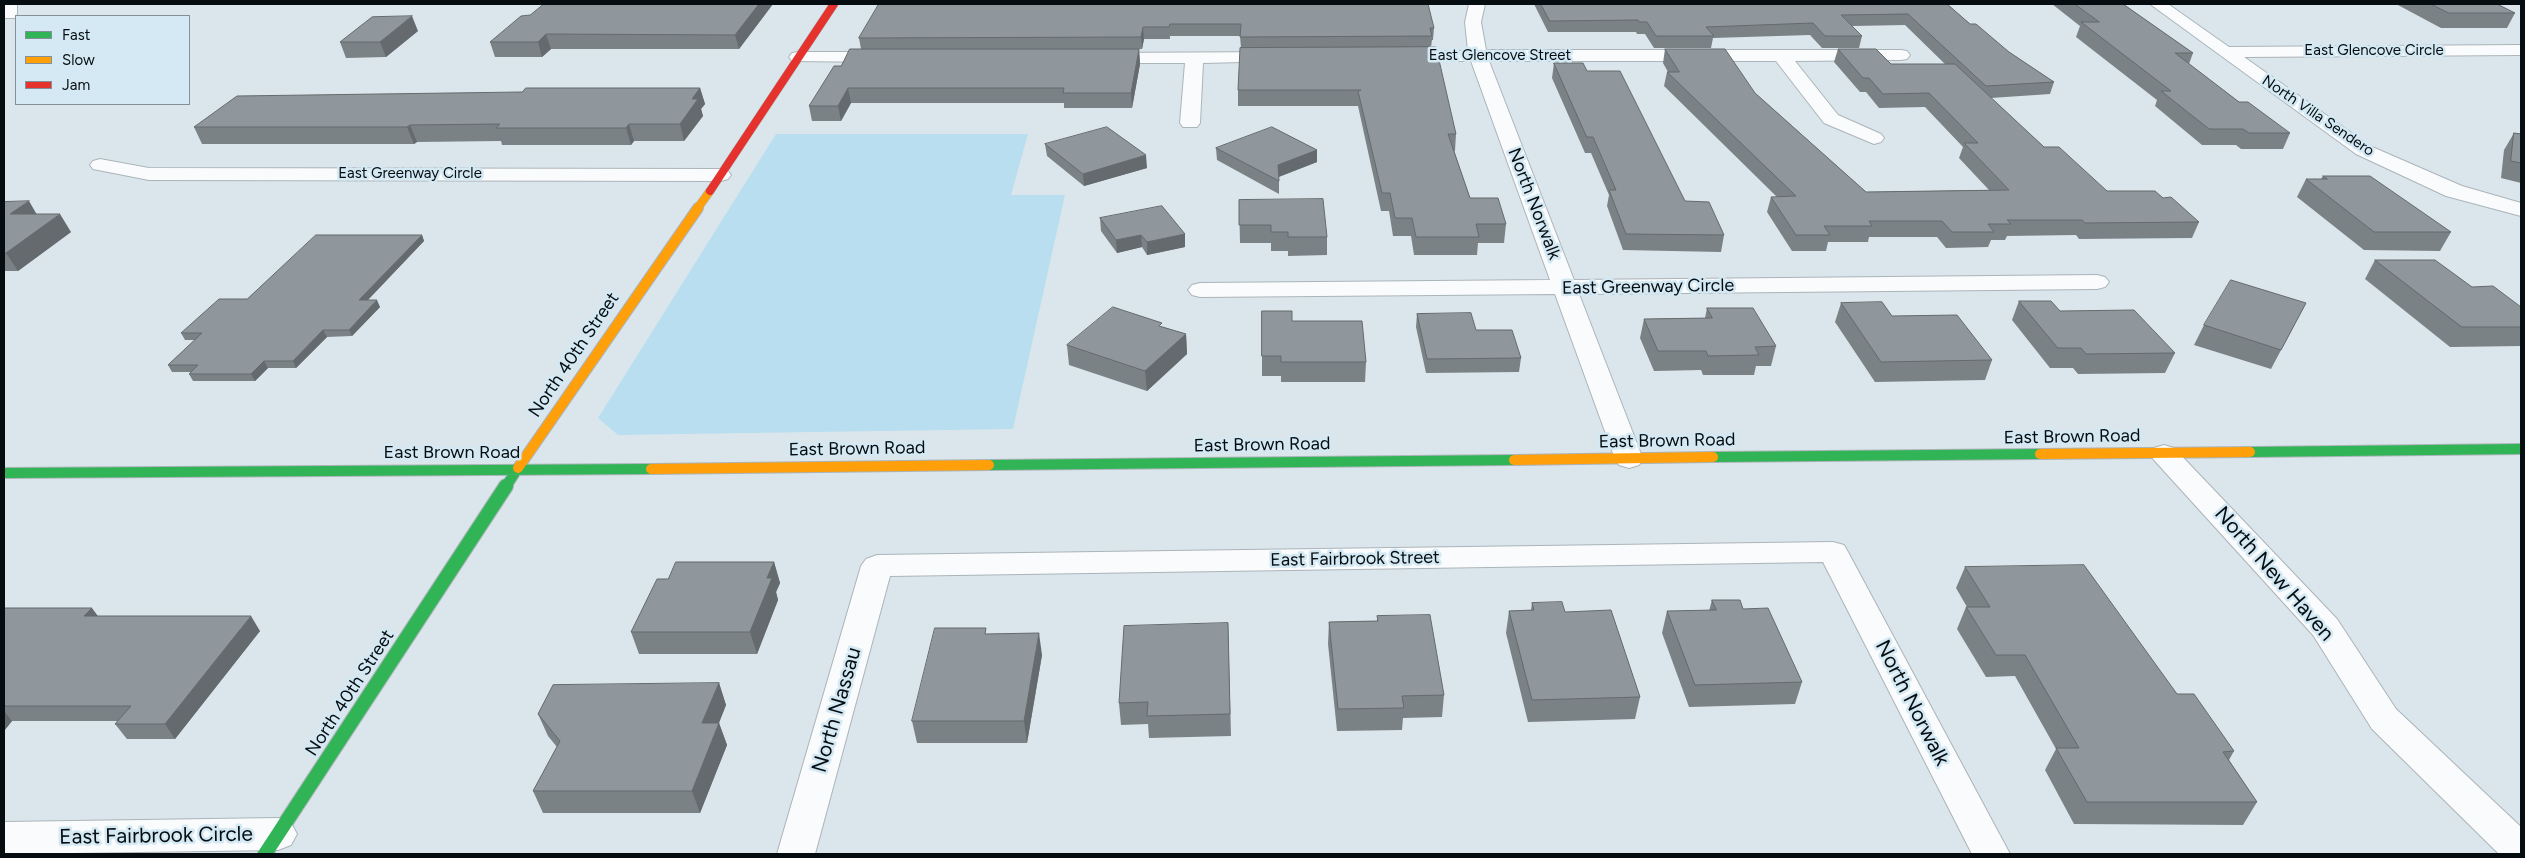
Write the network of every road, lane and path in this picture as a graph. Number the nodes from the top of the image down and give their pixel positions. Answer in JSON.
{"nodes":[{"id":1,"x":834,"y":4,"type":"edge"},
{"id":2,"x":1476,"y":4,"type":"edge"},
{"id":3,"x":2158,"y":4,"type":"edge"},
{"id":4,"x":2521,"y":50,"type":"edge"},
{"id":5,"x":2226,"y":52,"type":"junction"},
{"id":6,"x":1781,"y":55,"type":"junction"},
{"id":7,"x":1901,"y":55,"type":"dead end"},
{"id":8,"x":1478,"y":56,"type":"junction"},
{"id":9,"x":798,"y":57,"type":"junction"},
{"id":10,"x":897,"y":57,"type":"edge"},
{"id":11,"x":1292,"y":57,"type":"edge"},
{"id":12,"x":1380,"y":57,"type":"edge"},
{"id":13,"x":1085,"y":58,"type":"edge"},
{"id":14,"x":1194,"y":58,"type":"junction"},
{"id":15,"x":1190,"y":123,"type":"dead end"},
{"id":16,"x":1874,"y":138,"type":"dead end"},
{"id":17,"x":100,"y":165,"type":"dead end"},
{"id":18,"x":720,"y":175,"type":"junction"},
{"id":19,"x":2521,"y":210,"type":"edge"},
{"id":20,"x":2097,"y":282,"type":"dead end"},
{"id":21,"x":1566,"y":288,"type":"junction"},
{"id":22,"x":1200,"y":290,"type":"dead end"},
{"id":23,"x":2521,"y":449,"type":"edge"},
{"id":24,"x":2164,"y":454,"type":"junction"},
{"id":25,"x":1629,"y":459,"type":"junction"},
{"id":26,"x":517,"y":470,"type":"junction"},
{"id":27,"x":4,"y":473,"type":"edge"},
{"id":28,"x":1833,"y":552,"type":"joint"},
{"id":29,"x":878,"y":566,"type":"joint"},
{"id":30,"x":4,"y":838,"type":"edge"},
{"id":31,"x":272,"y":844,"type":"edge"},
{"id":32,"x":2521,"y":852,"type":"edge"},
{"id":33,"x":796,"y":854,"type":"edge"},
{"id":34,"x":1991,"y":854,"type":"edge"}],
"edges":[{"from":1,"to":9,"type":"main road","name":"North 40th Street"},
{"from":2,"to":8,"type":"street","name":"North Norwalk"},
{"from":3,"to":5,"type":"street","name":"North Villa Sendero"},
{"from":4,"to":5,"type":"street","name":"East Glencove Circle"},
{"from":5,"to":19,"type":"street","name":"North Villa Sendero"},
{"from":6,"to":7,"type":"street"},
{"from":6,"to":8,"type":"street","name":"East Glencove Street"},
{"from":6,"to":16,"type":"street"},
{"from":8,"to":12,"type":"street","name":"East Glencove Street"},
{"from":8,"to":21,"type":"street","name":"North Norwalk"},
{"from":9,"to":10,"type":"street"},
{"from":9,"to":18,"type":"main road","name":"North 40th Street"},
{"from":11,"to":14,"type":"street"},
{"from":13,"to":14,"type":"street"},
{"from":14,"to":15,"type":"street"},
{"from":17,"to":18,"type":"street","name":"East Greenway Circle"},
{"from":18,"to":26,"type":"main road","name":"North 40th Street"},
{"from":20,"to":21,"type":"street","name":"East Greenway Circle"},
{"from":21,"to":22,"type":"street","name":"East Greenway Circle"},
{"from":21,"to":25,"type":"street","name":"North Norwalk"},
{"from":23,"to":24,"type":"main road","name":"East Brown Road"},
{"from":24,"to":25,"type":"main road","name":"East Brown Road"},
{"from":24,"to":32,"type":"street","name":"North New Haven"},
{"from":25,"to":26,"type":"main road","name":"East Brown Road"},
{"from":26,"to":27,"type":"main road","name":"East Brown Road"},
{"from":26,"to":31,"type":"main road","name":"North 40th Street"},
{"from":28,"to":29,"type":"street","name":"East Fairbrook Street"},
{"from":28,"to":34,"type":"street","name":"North Norwalk"},
{"from":29,"to":33,"type":"street","name":"North Nassau"},
{"from":30,"to":31,"type":"street","name":"East Fairbrook Circle"}]}
